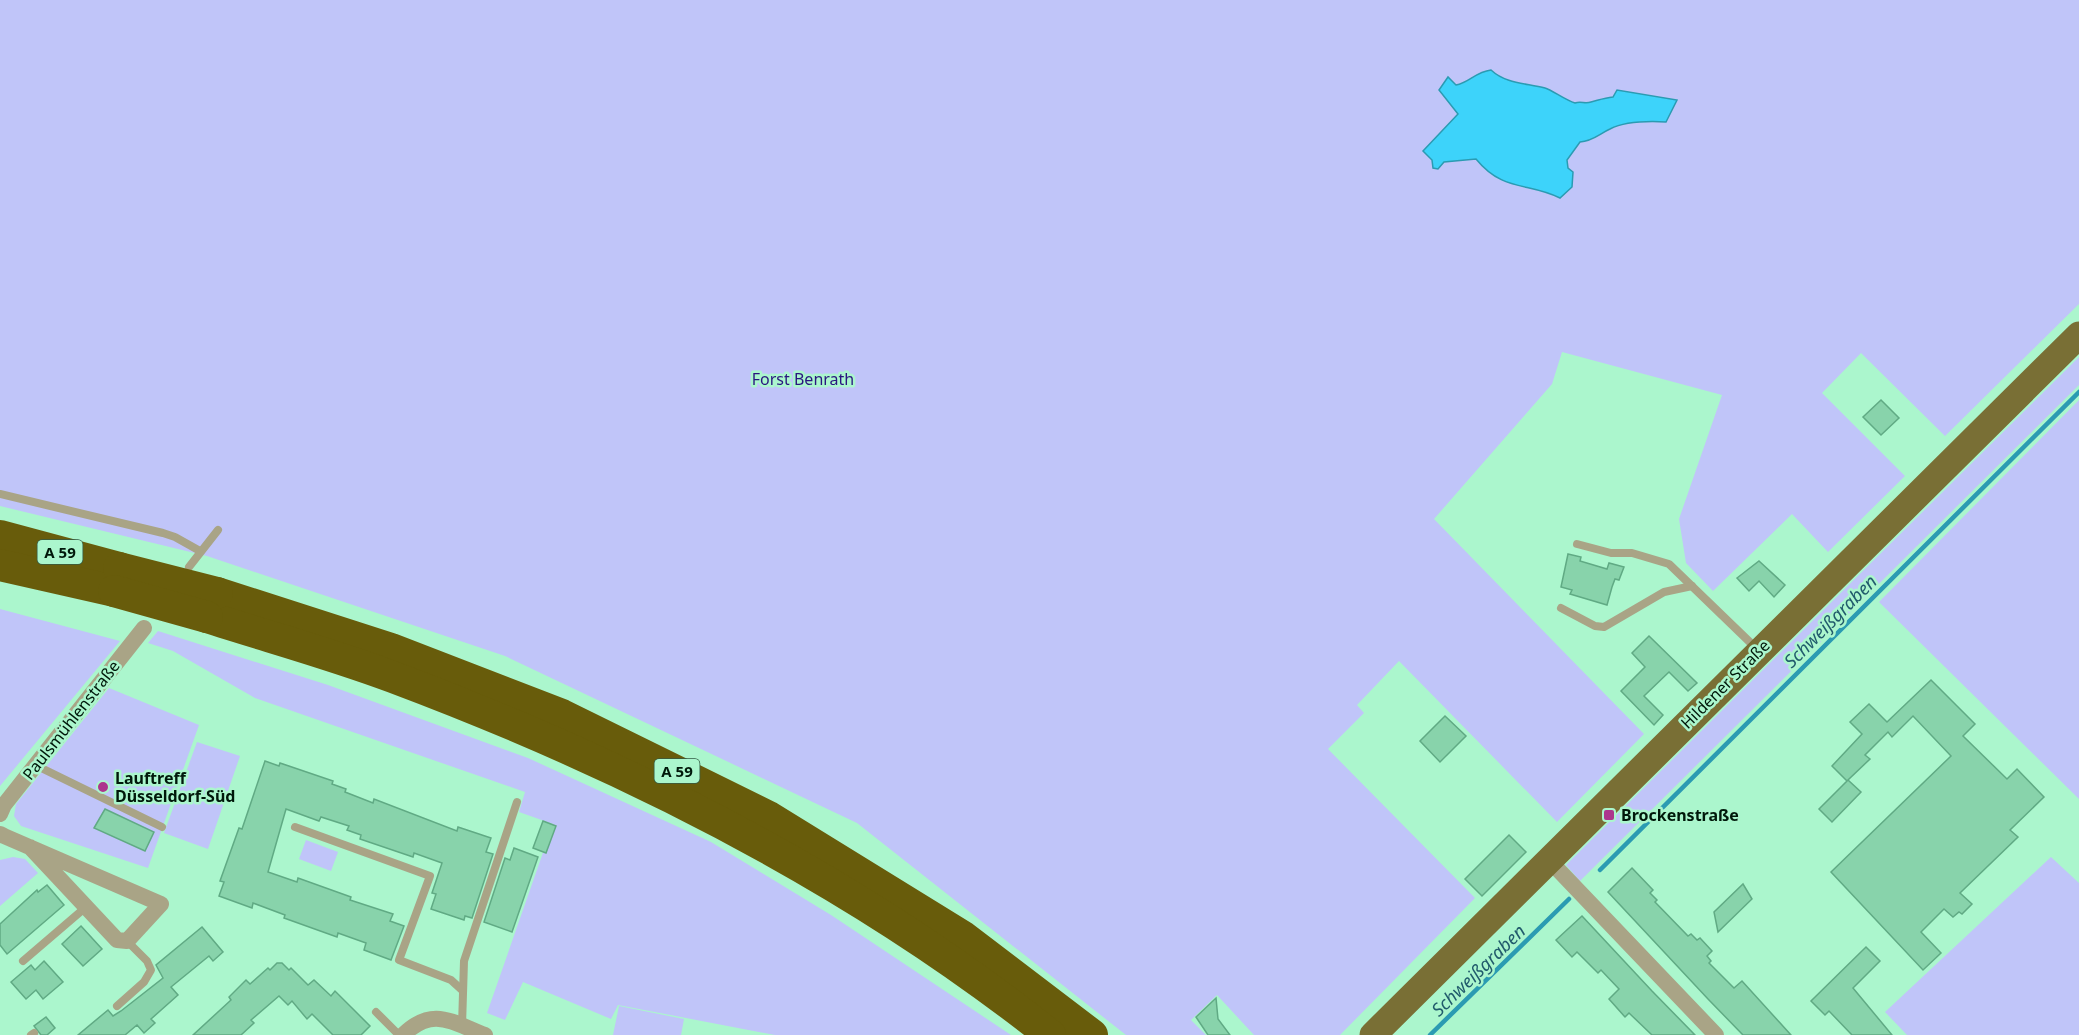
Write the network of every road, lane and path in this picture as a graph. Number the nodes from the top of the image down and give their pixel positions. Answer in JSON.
{"nodes":[{"id":1,"x":2079,"y":335,"type":"edge"},
{"id":2,"x":0,"y":494,"type":"edge"},
{"id":3,"x":218,"y":530,"type":"dead end"},
{"id":4,"x":0,"y":536,"type":"edge"},
{"id":5,"x":1577,"y":544,"type":"dead end"},
{"id":6,"x":200,"y":551,"type":"junction"},
{"id":7,"x":0,"y":565,"type":"edge"},
{"id":8,"x":189,"y":567,"type":"dead end"},
{"id":9,"x":117,"y":579,"type":"junction"},
{"id":10,"x":1692,"y":586,"type":"junction"},
{"id":11,"x":212,"y":605,"type":"junction"},
{"id":12,"x":1561,"y":608,"type":"dead end"},
{"id":13,"x":144,"y":628,"type":"dead end"},
{"id":14,"x":1759,"y":650,"type":"junction"},
{"id":15,"x":34,"y":765,"type":"junction"},
{"id":16,"x":517,"y":802,"type":"dead end"},
{"id":17,"x":0,"y":814,"type":"edge"},
{"id":18,"x":162,"y":827,"type":"dead end"},
{"id":19,"x":295,"y":827,"type":"dead end"},
{"id":20,"x":0,"y":834,"type":"edge"},
{"id":21,"x":30,"y":847,"type":"junction"},
{"id":22,"x":1548,"y":859,"type":"junction"},
{"id":23,"x":86,"y":907,"type":"junction"},
{"id":24,"x":127,"y":940,"type":"junction"},
{"id":25,"x":23,"y":961,"type":"dead end"},
{"id":26,"x":462,"y":990,"type":"junction"},
{"id":27,"x":117,"y":1006,"type":"dead end"},
{"id":28,"x":376,"y":1012,"type":"dead end"},
{"id":29,"x":462,"y":1026,"type":"junction"},
{"id":30,"x":401,"y":1035,"type":"edge"},
{"id":31,"x":485,"y":1035,"type":"edge"},
{"id":32,"x":1050,"y":1035,"type":"edge"},
{"id":33,"x":1092,"y":1035,"type":"edge"},
{"id":34,"x":1372,"y":1035,"type":"edge"},
{"id":35,"x":1716,"y":1035,"type":"edge"}],
"edges":[{"from":1,"to":14,"type":"main road","name":"Hildener Straße"},
{"from":2,"to":6,"type":"lane"},
{"from":3,"to":6,"type":"lane"},
{"from":4,"to":9,"type":"highway","number":"A 59"},
{"from":5,"to":10,"type":"lane"},
{"from":6,"to":8,"type":"lane"},
{"from":7,"to":9,"type":"highway","number":"A 59"},
{"from":9,"to":11,"type":"highway","number":"A 59","bridge":true},
{"from":10,"to":12,"type":"lane"},
{"from":10,"to":14,"type":"lane"},
{"from":11,"to":32,"type":"highway","number":"A 59"},
{"from":11,"to":33,"type":"highway","number":"A 59"},
{"from":13,"to":15,"type":"street","name":"Paulsmühlenstraße"},
{"from":14,"to":22,"type":"main road","name":"Hildener Straße"},
{"from":15,"to":17,"type":"street","name":"Paulsmühlenstraße"},
{"from":15,"to":18,"type":"lane"},
{"from":16,"to":26,"type":"lane"},
{"from":19,"to":26,"type":"lane"},
{"from":20,"to":21,"type":"street"},
{"from":21,"to":23,"type":"street"},
{"from":21,"to":24,"type":"street"},
{"from":22,"to":34,"type":"main road","name":"Hildener Straße"},
{"from":22,"to":35,"type":"street"},
{"from":23,"to":24,"type":"street"},
{"from":23,"to":25,"type":"lane"},
{"from":24,"to":27,"type":"lane"},
{"from":26,"to":29,"type":"lane"},
{"from":28,"to":30,"type":"lane"},
{"from":29,"to":30,"type":"street"},
{"from":29,"to":31,"type":"street"}]}
